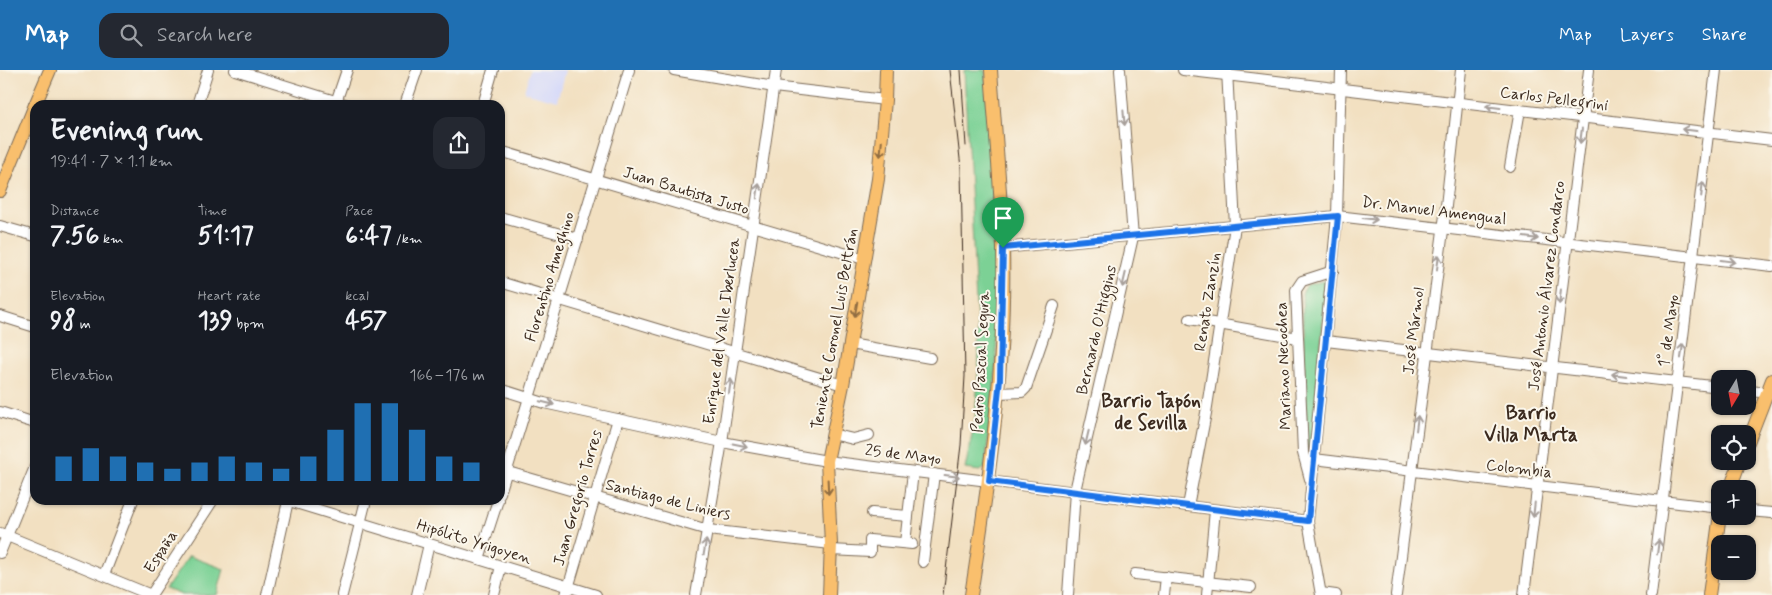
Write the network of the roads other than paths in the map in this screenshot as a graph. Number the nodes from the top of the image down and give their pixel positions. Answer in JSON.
{"nodes":[{"id":1,"x":50,"y":70,"type":"edge"},
{"id":2,"x":208,"y":70,"type":"edge"},
{"id":3,"x":235,"y":70,"type":"edge"},
{"id":4,"x":347,"y":70,"type":"edge"},
{"id":5,"x":417,"y":70,"type":"edge"},
{"id":6,"x":492,"y":70,"type":"edge"},
{"id":7,"x":629,"y":70,"type":"edge"},
{"id":8,"x":674,"y":70,"type":"edge"},
{"id":9,"x":776,"y":70,"type":"edge"},
{"id":10,"x":886,"y":70,"type":"edge"},
{"id":11,"x":991,"y":70,"type":"edge"},
{"id":12,"x":1120,"y":70,"type":"edge"},
{"id":13,"x":1183,"y":70,"type":"edge"},
{"id":14,"x":1341,"y":70,"type":"edge"},
{"id":15,"x":1461,"y":70,"type":"edge"},
{"id":16,"x":1589,"y":70,"type":"edge"},
{"id":17,"x":1716,"y":70,"type":"edge"},
{"id":18,"x":1227,"y":72,"type":"edge"},
{"id":19,"x":774,"y":86,"type":"junction"},
{"id":20,"x":1339,"y":89,"type":"junction"},
{"id":21,"x":37,"y":100,"type":"edge"},
{"id":22,"x":199,"y":100,"type":"edge"},
{"id":23,"x":326,"y":100,"type":"edge"},
{"id":24,"x":336,"y":100,"type":"edge"},
{"id":25,"x":407,"y":100,"type":"edge"},
{"id":26,"x":483,"y":100,"type":"edge"},
{"id":27,"x":885,"y":100,"type":"junction"},
{"id":28,"x":1457,"y":102,"type":"junction"},
{"id":29,"x":1520,"y":110,"type":"junction"},
{"id":30,"x":30,"y":117,"type":"edge"},
{"id":31,"x":1583,"y":117,"type":"junction"},
{"id":32,"x":1708,"y":132,"type":"junction"},
{"id":33,"x":1772,"y":140,"type":"edge"},
{"id":34,"x":505,"y":153,"type":"edge"},
{"id":35,"x":1510,"y":167,"type":"dead end"},
{"id":36,"x":596,"y":180,"type":"junction"},
{"id":37,"x":0,"y":190,"type":"edge"},
{"id":38,"x":1338,"y":216,"type":"junction"},
{"id":39,"x":505,"y":218,"type":"edge"},
{"id":40,"x":0,"y":226,"type":"edge"},
{"id":41,"x":752,"y":226,"type":"junction"},
{"id":42,"x":1234,"y":226,"type":"junction"},
{"id":43,"x":1442,"y":227,"type":"junction"},
{"id":44,"x":30,"y":235,"type":"edge"},
{"id":45,"x":1133,"y":237,"type":"junction"},
{"id":46,"x":578,"y":239,"type":"junction"},
{"id":47,"x":1567,"y":242,"type":"junction"},
{"id":48,"x":1003,"y":248,"type":"junction"},
{"id":49,"x":1694,"y":257,"type":"junction"},
{"id":50,"x":864,"y":259,"type":"junction"},
{"id":51,"x":1772,"y":266,"type":"edge"},
{"id":52,"x":1333,"y":271,"type":"junction"},
{"id":53,"x":505,"y":284,"type":"edge"},
{"id":54,"x":559,"y":300,"type":"junction"},
{"id":55,"x":1054,"y":306,"type":"dead end"},
{"id":56,"x":0,"y":316,"type":"edge"},
{"id":57,"x":1190,"y":319,"type":"dead end"},
{"id":58,"x":1220,"y":324,"type":"junction"},
{"id":59,"x":30,"y":325,"type":"edge"},
{"id":60,"x":1298,"y":338,"type":"junction"},
{"id":61,"x":1326,"y":341,"type":"junction"},
{"id":62,"x":850,"y":344,"type":"junction"},
{"id":63,"x":734,"y":353,"type":"junction"},
{"id":64,"x":1426,"y":353,"type":"junction"},
{"id":65,"x":930,"y":358,"type":"dead end"},
{"id":66,"x":1552,"y":367,"type":"junction"},
{"id":67,"x":1772,"y":380,"type":"edge"},
{"id":68,"x":1677,"y":382,"type":"junction"},
{"id":69,"x":843,"y":385,"type":"junction"},
{"id":70,"x":1711,"y":386,"type":"edge"},
{"id":71,"x":505,"y":391,"type":"edge"},
{"id":72,"x":1756,"y":392,"type":"edge"},
{"id":73,"x":999,"y":393,"type":"junction"},
{"id":74,"x":1769,"y":393,"type":"edge"},
{"id":75,"x":529,"y":398,"type":"junction"},
{"id":76,"x":0,"y":412,"type":"edge"},
{"id":77,"x":618,"y":419,"type":"junction"},
{"id":78,"x":30,"y":421,"type":"edge"},
{"id":79,"x":1755,"y":425,"type":"edge"},
{"id":80,"x":832,"y":434,"type":"junction"},
{"id":81,"x":870,"y":435,"type":"dead end"},
{"id":82,"x":722,"y":442,"type":"junction"},
{"id":83,"x":1314,"y":459,"type":"junction"},
{"id":84,"x":828,"y":461,"type":"junction"},
{"id":85,"x":505,"y":465,"type":"edge"},
{"id":86,"x":505,"y":472,"type":"edge"},
{"id":87,"x":913,"y":472,"type":"junction"},
{"id":88,"x":1412,"y":472,"type":"junction"},
{"id":89,"x":934,"y":474,"type":"junction"},
{"id":90,"x":30,"y":478,"type":"edge"},
{"id":91,"x":989,"y":481,"type":"junction"},
{"id":92,"x":1312,"y":483,"type":"junction"},
{"id":93,"x":1536,"y":487,"type":"junction"},
{"id":94,"x":1075,"y":491,"type":"junction"},
{"id":95,"x":594,"y":497,"type":"junction"},
{"id":96,"x":1663,"y":501,"type":"junction"},
{"id":97,"x":131,"y":505,"type":"edge"},
{"id":98,"x":210,"y":505,"type":"edge"},
{"id":99,"x":286,"y":505,"type":"edge"},
{"id":100,"x":304,"y":505,"type":"edge"},
{"id":101,"x":365,"y":505,"type":"edge"},
{"id":102,"x":496,"y":505,"type":"edge"},
{"id":103,"x":1188,"y":506,"type":"junction"},
{"id":104,"x":1711,"y":507,"type":"edge"},
{"id":105,"x":1214,"y":510,"type":"junction"},
{"id":106,"x":1756,"y":512,"type":"edge"},
{"id":107,"x":872,"y":513,"type":"dead end"},
{"id":108,"x":1772,"y":513,"type":"edge"},
{"id":109,"x":908,"y":516,"type":"junction"},
{"id":110,"x":1308,"y":521,"type":"junction"},
{"id":111,"x":360,"y":522,"type":"junction"},
{"id":112,"x":1719,"y":525,"type":"edge"},
{"id":113,"x":708,"y":530,"type":"junction"},
{"id":114,"x":4,"y":534,"type":"edge"},
{"id":115,"x":429,"y":544,"type":"junction"},
{"id":116,"x":831,"y":547,"type":"junction"},
{"id":117,"x":0,"y":553,"type":"edge"},
{"id":118,"x":479,"y":559,"type":"junction"},
{"id":119,"x":923,"y":562,"type":"dead end"},
{"id":120,"x":501,"y":566,"type":"junction"},
{"id":121,"x":1135,"y":574,"type":"dead end"},
{"id":122,"x":104,"y":575,"type":"junction"},
{"id":123,"x":1166,"y":578,"type":"junction"},
{"id":124,"x":1208,"y":582,"type":"junction"},
{"id":125,"x":1251,"y":587,"type":"dead end"},
{"id":126,"x":567,"y":591,"type":"edge"},
{"id":127,"x":1321,"y":594,"type":"edge"},
{"id":128,"x":151,"y":595,"type":"edge"},
{"id":129,"x":267,"y":595,"type":"edge"},
{"id":130,"x":342,"y":595,"type":"edge"},
{"id":131,"x":417,"y":595,"type":"edge"},
{"id":132,"x":494,"y":595,"type":"edge"},
{"id":133,"x":596,"y":595,"type":"edge"},
{"id":134,"x":696,"y":595,"type":"edge"},
{"id":135,"x":829,"y":595,"type":"edge"},
{"id":136,"x":971,"y":595,"type":"edge"},
{"id":137,"x":1068,"y":595,"type":"edge"},
{"id":138,"x":1164,"y":595,"type":"edge"},
{"id":139,"x":1207,"y":595,"type":"edge"},
{"id":140,"x":1336,"y":595,"type":"edge"},
{"id":141,"x":1396,"y":595,"type":"edge"},
{"id":142,"x":1524,"y":595,"type":"edge"},
{"id":143,"x":1652,"y":595,"type":"edge"},
{"id":144,"x":1709,"y":595,"type":"edge"}],
"edges":[{"from":1,"to":21,"type":"main road"},
{"from":2,"to":22,"type":"street"},
{"from":3,"to":23,"type":"street"},
{"from":4,"to":24,"type":"street"},
{"from":5,"to":25,"type":"street"},
{"from":6,"to":26,"type":"street"},
{"from":7,"to":36,"type":"street","name":"Florentino Ameghino"},
{"from":8,"to":19,"type":"street"},
{"from":9,"to":19,"type":"street","name":"Enrique del Valle Iberlucea"},
{"from":10,"to":27,"type":"main road","name":"Teniente Coronel Luis Beltrán"},
{"from":11,"to":48,"type":"main road","name":"Pedro Pascual Segura"},
{"from":12,"to":45,"type":"street","name":"Bernardo O'Higgins","one_way":true},
{"from":13,"to":18,"type":"street","name":"Carlos Pellegrini"},
{"from":14,"to":20,"type":"street","name":"Mariano Necochea"},
{"from":15,"to":28,"type":"street","name":"José Mármol"},
{"from":16,"to":31,"type":"street","name":"José Antonio Álvarez Condarco"},
{"from":17,"to":32,"type":"street","name":"1° de Mayo"},
{"from":18,"to":20,"type":"street","name":"Carlos Pellegrini"},
{"from":18,"to":42,"type":"street","name":"Renato Zanzín"},
{"from":19,"to":27,"type":"street"},
{"from":41,"to":19,"type":"street","name":"Enrique del Valle Iberlucea","one_way":true},
{"from":20,"to":28,"type":"street","name":"Carlos Pellegrini"},
{"from":20,"to":38,"type":"street","name":"Mariano Necochea"},
{"from":27,"to":50,"type":"main road","name":"Teniente Coronel Luis Beltrán","one_way":true},
{"from":29,"to":28,"type":"street","name":"Carlos Pellegrini","one_way":true},
{"from":28,"to":43,"type":"street","name":"José Mármol"},
{"from":29,"to":31,"type":"street","name":"Carlos Pellegrini"},
{"from":29,"to":35,"type":"street"},
{"from":30,"to":37,"type":"main road"},
{"from":32,"to":31,"type":"street","name":"Carlos Pellegrini","one_way":true},
{"from":31,"to":47,"type":"street","name":"José Antonio Álvarez Condarco","one_way":true},
{"from":32,"to":33,"type":"street","name":"Carlos Pellegrini"},
{"from":49,"to":32,"type":"street","name":"1° de Mayo","one_way":true},
{"from":34,"to":36,"type":"street","name":"Juan Bautista Justo"},
{"from":36,"to":41,"type":"street","name":"Juan Bautista Justo"},
{"from":36,"to":46,"type":"street","name":"Florentino Ameghino"},
{"from":38,"to":42,"type":"street","name":"Dr. Manuel Amengual"},
{"from":38,"to":43,"type":"street","name":"Dr. Manuel Amengual","one_way":true},
{"from":38,"to":52,"type":"street","name":"Mariano Necochea"},
{"from":39,"to":46,"type":"street"},
{"from":40,"to":44,"type":"street"},
{"from":41,"to":50,"type":"street","name":"Juan Bautista Justo"},
{"from":41,"to":63,"type":"street","name":"Enrique del Valle Iberlucea"},
{"from":42,"to":45,"type":"street","name":"Dr. Manuel Amengual"},
{"from":42,"to":58,"type":"street","name":"Renato Zanzín"},
{"from":43,"to":47,"type":"street","name":"Dr. Manuel Amengual","one_way":true},
{"from":64,"to":43,"type":"street","name":"José Mármol","one_way":true},
{"from":45,"to":48,"type":"street","name":"Dr. Manuel Amengual"},
{"from":45,"to":94,"type":"street","name":"Bernardo O'Higgins","one_way":true},
{"from":46,"to":54,"type":"street","name":"Florentino Ameghino"},
{"from":47,"to":49,"type":"street","name":"Dr. Manuel Amengual"},
{"from":47,"to":66,"type":"street","name":"José Antonio Álvarez Condarco","one_way":true},
{"from":48,"to":73,"type":"main road","name":"Pedro Pascual Segura"},
{"from":49,"to":51,"type":"street","name":"Dr. Manuel Amengual","one_way":true},
{"from":68,"to":49,"type":"street","name":"1° de Mayo","one_way":true},
{"from":50,"to":62,"type":"main road","name":"Teniente Coronel Luis Beltrán","one_way":true},
{"from":52,"to":60,"type":"street","name":"Mariano Necochea"},
{"from":52,"to":61,"type":"street","name":"Mariano Necochea"},
{"from":53,"to":54,"type":"street"},
{"from":54,"to":63,"type":"street"},
{"from":54,"to":75,"type":"street","name":"Florentino Ameghino"},
{"from":55,"to":73,"type":"street"},
{"from":56,"to":59,"type":"street"},
{"from":57,"to":58,"type":"street"},
{"from":58,"to":60,"type":"street"},
{"from":58,"to":103,"type":"street","name":"Renato Zanzín"},
{"from":60,"to":92,"type":"street","name":"Mariano Necochea"},
{"from":61,"to":64,"type":"street"},
{"from":61,"to":83,"type":"street","name":"Mariano Necochea"},
{"from":62,"to":65,"type":"street"},
{"from":62,"to":69,"type":"main road","name":"Teniente Coronel Luis Beltrán"},
{"from":63,"to":69,"type":"street"},
{"from":82,"to":63,"type":"street","name":"Enrique del Valle Iberlucea","one_way":true},
{"from":64,"to":66,"type":"street"},
{"from":88,"to":64,"type":"street","name":"José Mármol","one_way":true},
{"from":68,"to":66,"type":"street","one_way":true},
{"from":66,"to":93,"type":"street","name":"José Antonio Álvarez Condarco"},
{"from":67,"to":74,"type":"main road"},
{"from":68,"to":70,"type":"street"},
{"from":68,"to":96,"type":"street","name":"1° de Mayo"},
{"from":69,"to":80,"type":"main road","name":"Teniente Coronel Luis Beltrán"},
{"from":71,"to":75,"type":"street","name":"25 de Mayo"},
{"from":72,"to":74,"type":"street"},
{"from":73,"to":91,"type":"main road","name":"Pedro Pascual Segura"},
{"from":74,"to":79,"type":"main road"},
{"from":75,"to":77,"type":"street","name":"25 de Mayo","one_way":true},
{"from":75,"to":85,"type":"street","name":"Florentino Ameghino"},
{"from":76,"to":78,"type":"street"},
{"from":77,"to":82,"type":"street","name":"25 de Mayo"},
{"from":77,"to":95,"type":"street","name":"Juan Gregorio Torres"},
{"from":80,"to":81,"type":"street"},
{"from":80,"to":84,"type":"main road","name":"Teniente Coronel Luis Beltrán"},
{"from":82,"to":84,"type":"street","name":"25 de Mayo","one_way":true},
{"from":82,"to":113,"type":"street","name":"Enrique del Valle Iberlucea"},
{"from":83,"to":88,"type":"street","name":"Colombia"},
{"from":83,"to":92,"type":"street","name":"Mariano Necochea"},
{"from":84,"to":87,"type":"street","name":"25 de Mayo"},
{"from":84,"to":116,"type":"main road","name":"Teniente Coronel Luis Beltrán","one_way":true},
{"from":86,"to":95,"type":"street","name":"Santiago de Liniers"},
{"from":87,"to":89,"type":"street","name":"25 de Mayo"},
{"from":87,"to":109,"type":"street"},
{"from":88,"to":93,"type":"street","name":"Colombia"},
{"from":88,"to":141,"type":"street","name":"José Mármol"},
{"from":89,"to":91,"type":"street","name":"25 de Mayo","one_way":true},
{"from":89,"to":119,"type":"street"},
{"from":90,"to":114,"type":"street"},
{"from":91,"to":94,"type":"street","name":"25 de Mayo"},
{"from":91,"to":136,"type":"main road","name":"Pedro Pascual Segura"},
{"from":92,"to":110,"type":"street","name":"Mariano Necochea"},
{"from":93,"to":96,"type":"street","name":"Colombia"},
{"from":93,"to":142,"type":"street","name":"José Antonio Álvarez Condarco","one_way":true},
{"from":94,"to":103,"type":"street","name":"25 de Mayo"},
{"from":94,"to":137,"type":"street","name":"Bernardo O'Higgins"},
{"from":95,"to":113,"type":"street","name":"Santiago de Liniers"},
{"from":95,"to":126,"type":"street","name":"Juan Gregorio Torres"},
{"from":96,"to":104,"type":"street","name":"Colombia"},
{"from":143,"to":96,"type":"street","name":"1° de Mayo","one_way":true},
{"from":97,"to":122,"type":"street"},
{"from":98,"to":128,"type":"street","name":"España"},
{"from":99,"to":129,"type":"street"},
{"from":100,"to":111,"type":"street","name":"Hipólito Yrigoyen"},
{"from":101,"to":111,"type":"street"},
{"from":102,"to":118,"type":"street"},
{"from":103,"to":105,"type":"street","name":"25 de Mayo"},
{"from":105,"to":110,"type":"street","name":"25 de Mayo"},
{"from":105,"to":124,"type":"street"},
{"from":106,"to":108,"type":"street"},
{"from":107,"to":109,"type":"street"},
{"from":109,"to":116,"type":"street","name":"Santiago de Liniers"},
{"from":110,"to":127,"type":"street","name":"Mariano Necochea"},
{"from":111,"to":115,"type":"street","name":"Hipólito Yrigoyen"},
{"from":111,"to":130,"type":"street"},
{"from":112,"to":144,"type":"main road"},
{"from":113,"to":116,"type":"street","name":"Santiago de Liniers"},
{"from":134,"to":113,"type":"street","name":"Enrique del Valle Iberlucea","one_way":true},
{"from":114,"to":117,"type":"street"},
{"from":114,"to":122,"type":"street"},
{"from":115,"to":118,"type":"street","name":"Hipólito Yrigoyen"},
{"from":115,"to":131,"type":"street"},
{"from":116,"to":135,"type":"main road","name":"Teniente Coronel Luis Beltrán"},
{"from":118,"to":120,"type":"street","name":"Hipólito Yrigoyen"},
{"from":120,"to":126,"type":"street","name":"Hipólito Yrigoyen"},
{"from":120,"to":132,"type":"street"},
{"from":121,"to":123,"type":"street"},
{"from":122,"to":128,"type":"street"},
{"from":123,"to":124,"type":"street"},
{"from":123,"to":138,"type":"street"},
{"from":124,"to":125,"type":"street"},
{"from":124,"to":139,"type":"street"},
{"from":126,"to":133,"type":"street","name":"Hipólito Yrigoyen"},
{"from":127,"to":140,"type":"street"}]}
